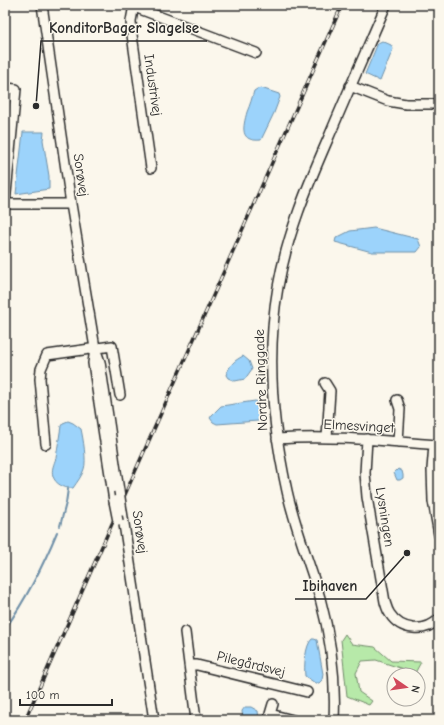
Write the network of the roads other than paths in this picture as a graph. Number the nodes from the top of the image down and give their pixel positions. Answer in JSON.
{"nodes":[{"id":1,"x":42,"y":5,"type":"edge"},
{"id":2,"x":386,"y":5,"type":"edge"},
{"id":3,"x":132,"y":6,"type":"edge"},
{"id":4,"x":256,"y":53,"type":"dead end"},
{"id":5,"x":350,"y":86,"type":"junction"},
{"id":6,"x":5,"y":88,"type":"edge"},
{"id":7,"x":439,"y":104,"type":"edge"},
{"id":8,"x":7,"y":160,"type":"edge"},
{"id":9,"x":151,"y":168,"type":"dead end"},
{"id":10,"x":5,"y":204,"type":"edge"},
{"id":11,"x":71,"y":204,"type":"junction"},
{"id":12,"x":95,"y":348,"type":"junction"},
{"id":13,"x":325,"y":383,"type":"dead end"},
{"id":14,"x":120,"y":395,"type":"dead end"},
{"id":15,"x":397,"y":400,"type":"dead end"},
{"id":16,"x":327,"y":438,"type":"junction"},
{"id":17,"x":277,"y":439,"type":"junction"},
{"id":18,"x":368,"y":439,"type":"junction"},
{"id":19,"x":398,"y":442,"type":"junction"},
{"id":20,"x":46,"y":444,"type":"dead end"},
{"id":21,"x":436,"y":445,"type":"edge"},
{"id":22,"x":439,"y":535,"type":"edge"},
{"id":23,"x":439,"y":619,"type":"edge"},
{"id":24,"x":185,"y":632,"type":"dead end"},
{"id":25,"x":189,"y":665,"type":"junction"},
{"id":26,"x":307,"y":692,"type":"dead end"},
{"id":27,"x":273,"y":704,"type":"dead end"},
{"id":28,"x":270,"y":717,"type":"edge"},
{"id":29,"x":148,"y":720,"type":"edge"},
{"id":30,"x":154,"y":720,"type":"edge"},
{"id":31,"x":196,"y":720,"type":"edge"},
{"id":32,"x":293,"y":720,"type":"edge"},
{"id":33,"x":334,"y":720,"type":"edge"}],
"edges":[{"from":1,"to":11,"type":"street","name":"Sorøvej"},
{"from":2,"to":5,"type":"street","name":"Nordre Ringgade"},
{"from":3,"to":4,"type":"street","name":"Industrivej"},
{"from":3,"to":9,"type":"street","name":"Industrivej"},
{"from":5,"to":7,"type":"street"},
{"from":5,"to":17,"type":"street","name":"Nordre Ringgade"},
{"from":6,"to":8,"type":"street"},
{"from":8,"to":10,"type":"street"},
{"from":10,"to":11,"type":"street"},
{"from":11,"to":12,"type":"street","name":"Sorøvej"},
{"from":12,"to":14,"type":"street"},
{"from":12,"to":20,"type":"street"},
{"from":12,"to":29,"type":"street","name":"Sorøvej","bridge":true},
{"from":12,"to":30,"type":"street","name":"Sorøvej","bridge":true},
{"from":13,"to":16,"type":"street"},
{"from":15,"to":19,"type":"street"},
{"from":16,"to":17,"type":"street","name":"Elmesvinget"},
{"from":16,"to":18,"type":"street","name":"Elmesvinget"},
{"from":17,"to":33,"type":"street","name":"Nordre Ringgade"},
{"from":18,"to":19,"type":"street","name":"Elmesvinget"},
{"from":18,"to":23,"type":"street","name":"Lysningen"},
{"from":19,"to":21,"type":"street","name":"Elmesvinget"},
{"from":21,"to":22,"type":"street"},
{"from":24,"to":25,"type":"street"},
{"from":25,"to":26,"type":"street","name":"Pilegårdsvej"},
{"from":25,"to":31,"type":"street"},
{"from":27,"to":28,"type":"street"},
{"from":28,"to":32,"type":"street"}]}
